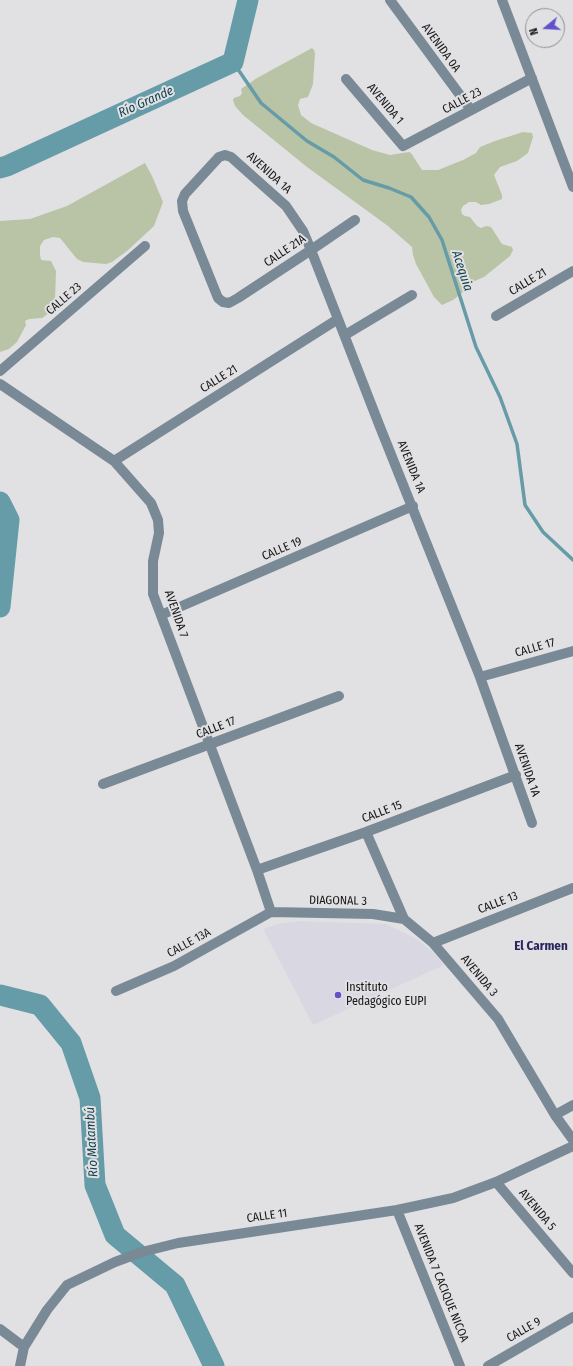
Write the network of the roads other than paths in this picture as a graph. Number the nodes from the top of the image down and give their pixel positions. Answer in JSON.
{"nodes":[{"id":1,"x":390,"y":0,"type":"edge"},
{"id":2,"x":502,"y":0,"type":"edge"},
{"id":3,"x":532,"y":78,"type":"junction"},
{"id":4,"x":346,"y":79,"type":"dead end"},
{"id":5,"x":471,"y":110,"type":"junction"},
{"id":6,"x":403,"y":146,"type":"joint"},
{"id":7,"x":573,"y":187,"type":"edge"},
{"id":8,"x":355,"y":220,"type":"dead end"},
{"id":9,"x":145,"y":246,"type":"dead end"},
{"id":10,"x":311,"y":250,"type":"junction"},
{"id":11,"x":573,"y":270,"type":"edge"},
{"id":12,"x":412,"y":295,"type":"dead end"},
{"id":13,"x":229,"y":303,"type":"joint"},
{"id":14,"x":496,"y":316,"type":"dead end"},
{"id":15,"x":338,"y":319,"type":"junction"},
{"id":16,"x":344,"y":335,"type":"junction"},
{"id":17,"x":0,"y":371,"type":"edge"},
{"id":18,"x":0,"y":384,"type":"edge"},
{"id":19,"x":114,"y":462,"type":"junction"},
{"id":20,"x":413,"y":506,"type":"junction"},
{"id":21,"x":161,"y":615,"type":"junction"},
{"id":22,"x":573,"y":651,"type":"edge"},
{"id":23,"x":480,"y":677,"type":"junction"},
{"id":24,"x":339,"y":696,"type":"dead end"},
{"id":25,"x":209,"y":744,"type":"junction"},
{"id":26,"x":516,"y":775,"type":"junction"},
{"id":27,"x":103,"y":784,"type":"dead end"},
{"id":28,"x":532,"y":823,"type":"dead end"},
{"id":29,"x":366,"y":832,"type":"junction"},
{"id":30,"x":257,"y":870,"type":"junction"},
{"id":31,"x":573,"y":888,"type":"edge"},
{"id":32,"x":271,"y":912,"type":"junction"},
{"id":33,"x":404,"y":919,"type":"junction"},
{"id":34,"x":433,"y":943,"type":"junction"},
{"id":35,"x":116,"y":991,"type":"dead end"},
{"id":36,"x":573,"y":1105,"type":"edge"},
{"id":37,"x":555,"y":1115,"type":"junction"},
{"id":38,"x":573,"y":1140,"type":"edge"},
{"id":39,"x":573,"y":1146,"type":"edge"},
{"id":40,"x":496,"y":1182,"type":"junction"},
{"id":41,"x":397,"y":1210,"type":"junction"},
{"id":42,"x":573,"y":1273,"type":"edge"},
{"id":43,"x":573,"y":1317,"type":"edge"},
{"id":44,"x":0,"y":1329,"type":"edge"},
{"id":45,"x":24,"y":1347,"type":"junction"},
{"id":46,"x":20,"y":1366,"type":"edge"},
{"id":47,"x":460,"y":1366,"type":"edge"},
{"id":48,"x":488,"y":1366,"type":"edge"}],
"edges":[{"from":1,"to":5,"type":"street","name":"AVENIDA 0A"},
{"from":2,"to":3,"type":"street"},
{"from":3,"to":5,"type":"street","name":"CALLE 23"},
{"from":3,"to":7,"type":"street"},
{"from":4,"to":6,"type":"street","name":"AVENIDA 1"},
{"from":5,"to":6,"type":"street","name":"CALLE 23"},
{"from":8,"to":10,"type":"street","name":"CALLE 21A"},
{"from":9,"to":17,"type":"street","name":"CALLE 23"},
{"from":10,"to":13,"type":"street","name":"CALLE 21A"},
{"from":10,"to":13,"type":"street","name":"AVENIDA 1A"},
{"from":10,"to":15,"type":"street","name":"AVENIDA 1A"},
{"from":11,"to":14,"type":"street","name":"CALLE 21"},
{"from":12,"to":16,"type":"street"},
{"from":15,"to":16,"type":"street","name":"AVENIDA 1A"},
{"from":15,"to":19,"type":"street","name":"CALLE 21"},
{"from":16,"to":20,"type":"street","name":"AVENIDA 1A"},
{"from":18,"to":19,"type":"street","name":"AVENIDA 7"},
{"from":19,"to":21,"type":"street","name":"AVENIDA 7"},
{"from":20,"to":21,"type":"street","name":"CALLE 19"},
{"from":20,"to":23,"type":"street","name":"AVENIDA 1A"},
{"from":21,"to":25,"type":"street","name":"AVENIDA 7"},
{"from":22,"to":23,"type":"street","name":"CALLE 17"},
{"from":23,"to":26,"type":"street","name":"AVENIDA 1A"},
{"from":24,"to":25,"type":"street","name":"CALLE 17"},
{"from":25,"to":27,"type":"street","name":"CALLE 17"},
{"from":25,"to":30,"type":"street","name":"AVENIDA 7"},
{"from":26,"to":28,"type":"street","name":"AVENIDA 1A"},
{"from":26,"to":29,"type":"street","name":"CALLE 15"},
{"from":29,"to":30,"type":"street","name":"CALLE 15"},
{"from":29,"to":33,"type":"street","name":"AVENIDA 3"},
{"from":30,"to":32,"type":"street","name":"AVENIDA 7"},
{"from":31,"to":34,"type":"street","name":"CALLE 13"},
{"from":32,"to":33,"type":"street","name":"DIAGONAL 3"},
{"from":32,"to":35,"type":"street","name":"CALLE 13A"},
{"from":33,"to":34,"type":"street","name":"AVENIDA 3"},
{"from":34,"to":37,"type":"street","name":"AVENIDA 3"},
{"from":36,"to":37,"type":"street"},
{"from":37,"to":38,"type":"street","name":"AVENIDA 3"},
{"from":39,"to":40,"type":"street","name":"CALLE 11"},
{"from":40,"to":41,"type":"street","name":"CALLE 11"},
{"from":40,"to":42,"type":"street","name":"AVENIDA 5"},
{"from":41,"to":45,"type":"street","name":"CALLE 11"},
{"from":41,"to":47,"type":"street","name":"AVENIDA 7 CACIQUE NICOA"},
{"from":43,"to":48,"type":"street","name":"CALLE 9"},
{"from":44,"to":45,"type":"street"},
{"from":45,"to":46,"type":"street","name":"CALLE 11"}]}
